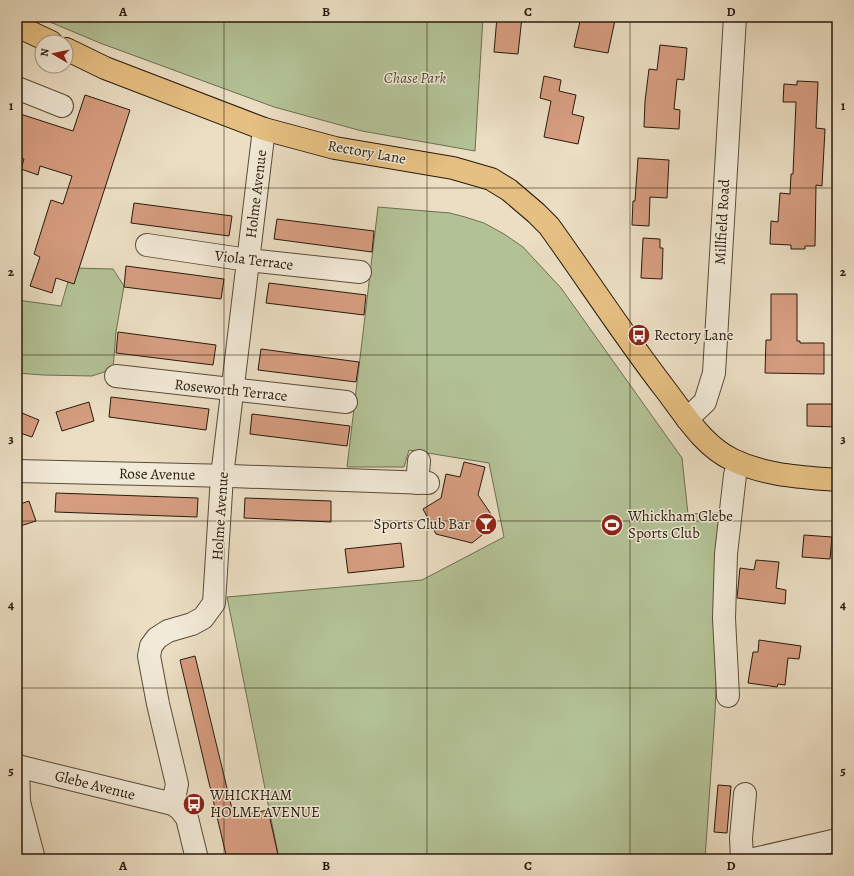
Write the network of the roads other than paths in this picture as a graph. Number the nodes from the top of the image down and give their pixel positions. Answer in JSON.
{"nodes":[{"id":1,"x":735,"y":17,"type":"edge"},
{"id":2,"x":17,"y":26,"type":"edge"},
{"id":3,"x":34,"y":34,"type":"edge"},
{"id":4,"x":74,"y":53,"type":"edge"},
{"id":5,"x":17,"y":88,"type":"edge"},
{"id":6,"x":62,"y":106,"type":"dead end"},
{"id":7,"x":264,"y":129,"type":"junction"},
{"id":8,"x":147,"y":245,"type":"dead end"},
{"id":9,"x":248,"y":260,"type":"junction"},
{"id":10,"x":360,"y":272,"type":"dead end"},
{"id":11,"x":116,"y":376,"type":"dead end"},
{"id":12,"x":232,"y":390,"type":"junction"},
{"id":13,"x":346,"y":402,"type":"dead end"},
{"id":14,"x":687,"y":419,"type":"junction"},
{"id":15,"x":419,"y":461,"type":"dead end"},
{"id":16,"x":739,"y":463,"type":"junction"},
{"id":17,"x":17,"y":471,"type":"edge"},
{"id":18,"x":222,"y":476,"type":"junction"},
{"id":19,"x":837,"y":480,"type":"edge"},
{"id":20,"x":728,"y":696,"type":"dead end"},
{"id":21,"x":18,"y":766,"type":"edge"},
{"id":22,"x":745,"y":794,"type":"dead end"},
{"id":23,"x":173,"y":804,"type":"junction"},
{"id":24,"x":837,"y":840,"type":"edge"},
{"id":25,"x":34,"y":859,"type":"edge"},
{"id":26,"x":196,"y":859,"type":"edge"},
{"id":27,"x":742,"y":859,"type":"edge"},
{"id":28,"x":754,"y":859,"type":"edge"}],
"edges":[{"from":1,"to":14,"type":"street","name":"Millfield Road"},
{"from":2,"to":3,"type":"main road"},
{"from":4,"to":7,"type":"main road","name":"Rectory Lane"},
{"from":5,"to":6,"type":"street"},
{"from":7,"to":9,"type":"street","name":"Holme Avenue"},
{"from":7,"to":14,"type":"main road","name":"Rectory Lane"},
{"from":8,"to":9,"type":"street","name":"Viola Terrace"},
{"from":9,"to":10,"type":"street","name":"Viola Terrace"},
{"from":9,"to":12,"type":"street","name":"Holme Avenue"},
{"from":11,"to":12,"type":"street","name":"Roseworth Terrace"},
{"from":12,"to":13,"type":"street","name":"Roseworth Terrace"},
{"from":12,"to":18,"type":"street","name":"Holme Avenue"},
{"from":14,"to":16,"type":"main road","name":"Rectory Lane"},
{"from":15,"to":18,"type":"street","name":"Rose Avenue"},
{"from":16,"to":19,"type":"main road","name":"Rectory Lane"},
{"from":16,"to":20,"type":"street"},
{"from":17,"to":18,"type":"street","name":"Rose Avenue"},
{"from":18,"to":23,"type":"street","name":"Holme Avenue"},
{"from":21,"to":23,"type":"street","name":"Glebe Avenue"},
{"from":21,"to":25,"type":"street"},
{"from":22,"to":27,"type":"street"},
{"from":23,"to":26,"type":"street"},
{"from":24,"to":28,"type":"street"}]}
